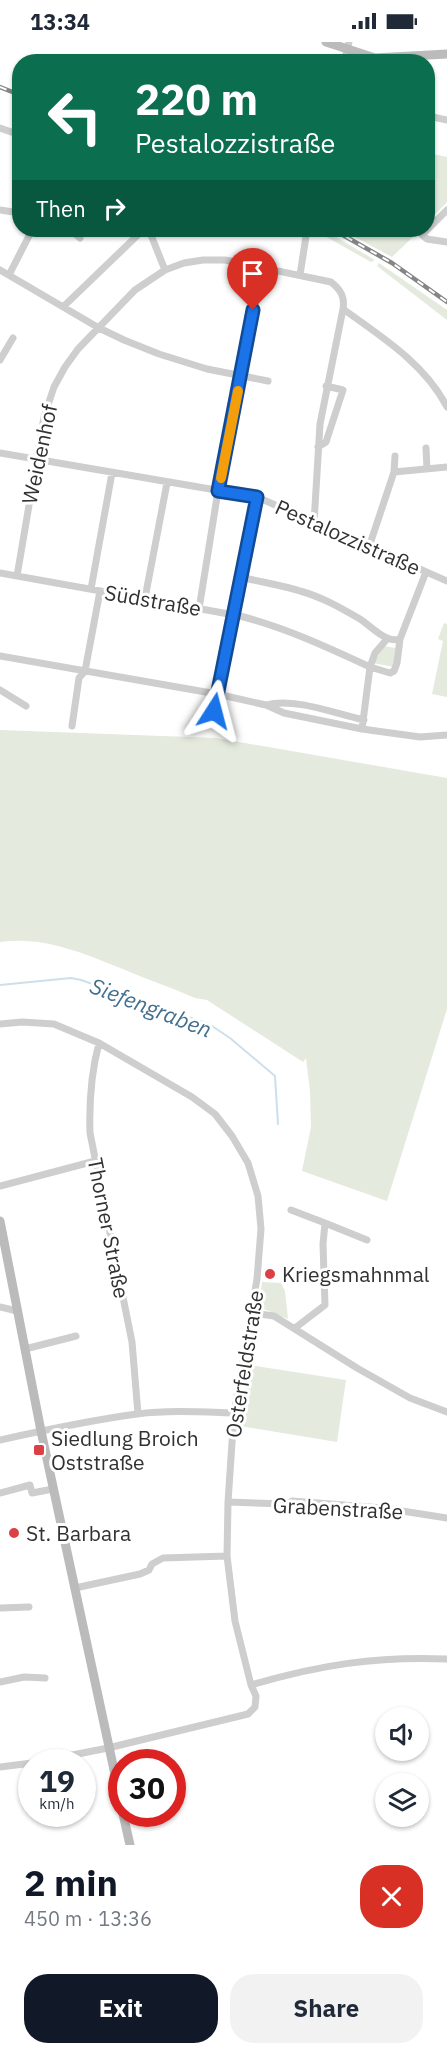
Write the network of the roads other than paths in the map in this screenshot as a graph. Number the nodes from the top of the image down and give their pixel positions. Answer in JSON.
{"nodes":[{"id":1,"x":326,"y":42,"type":"edge"},
{"id":2,"x":348,"y":46,"type":"edge"},
{"id":3,"x":362,"y":54,"type":"edge"},
{"id":4,"x":28,"y":237,"type":"edge"},
{"id":5,"x":135,"y":237,"type":"edge"},
{"id":6,"x":151,"y":237,"type":"edge"},
{"id":7,"x":307,"y":237,"type":"edge"},
{"id":8,"x":426,"y":237,"type":"edge"},
{"id":9,"x":447,"y":242,"type":"edge"},
{"id":10,"x":263,"y":267,"type":"junction"},
{"id":11,"x":0,"y":270,"type":"edge"},
{"id":12,"x":165,"y":270,"type":"junction"},
{"id":13,"x":9,"y":275,"type":"junction"},
{"id":14,"x":300,"y":275,"type":"junction"},
{"id":15,"x":64,"y":306,"type":"junction"},
{"id":16,"x":343,"y":309,"type":"junction"},
{"id":17,"x":99,"y":328,"type":"junction"},
{"id":18,"x":13,"y":338,"type":"dead end"},
{"id":19,"x":0,"y":360,"type":"edge"},
{"id":20,"x":241,"y":376,"type":"junction"},
{"id":21,"x":268,"y":381,"type":"dead end"},
{"id":22,"x":326,"y":386,"type":"junction"},
{"id":23,"x":447,"y":407,"type":"edge"},
{"id":24,"x":318,"y":447,"type":"junction"},
{"id":25,"x":426,"y":448,"type":"dead end"},
{"id":26,"x":0,"y":453,"type":"edge"},
{"id":27,"x":395,"y":456,"type":"dead end"},
{"id":28,"x":36,"y":460,"type":"junction"},
{"id":29,"x":447,"y":467,"type":"edge"},
{"id":30,"x":427,"y":469,"type":"junction"},
{"id":31,"x":394,"y":472,"type":"junction"},
{"id":32,"x":112,"y":473,"type":"junction"},
{"id":33,"x":167,"y":483,"type":"junction"},
{"id":34,"x":218,"y":491,"type":"junction"},
{"id":35,"x":257,"y":497,"type":"junction"},
{"id":36,"x":314,"y":523,"type":"junction"},
{"id":37,"x":369,"y":547,"type":"junction"},
{"id":38,"x":426,"y":572,"type":"junction"},
{"id":39,"x":0,"y":573,"type":"edge"},
{"id":40,"x":16,"y":576,"type":"junction"},
{"id":41,"x":241,"y":576,"type":"junction"},
{"id":42,"x":447,"y":581,"type":"edge"},
{"id":43,"x":91,"y":589,"type":"junction"},
{"id":44,"x":100,"y":591,"type":"junction"},
{"id":45,"x":145,"y":598,"type":"junction"},
{"id":46,"x":199,"y":609,"type":"junction"},
{"id":47,"x":232,"y":615,"type":"junction"},
{"id":48,"x":387,"y":639,"type":"junction"},
{"id":49,"x":400,"y":639,"type":"junction"},
{"id":50,"x":0,"y":656,"type":"edge"},
{"id":51,"x":370,"y":667,"type":"junction"},
{"id":52,"x":85,"y":671,"type":"junction"},
{"id":53,"x":0,"y":690,"type":"edge"},
{"id":54,"x":217,"y":694,"type":"junction"},
{"id":55,"x":266,"y":705,"type":"junction"},
{"id":56,"x":27,"y":706,"type":"dead end"},
{"id":57,"x":214,"y":711,"type":"dead end"},
{"id":58,"x":364,"y":720,"type":"junction"},
{"id":59,"x":72,"y":726,"type":"dead end"},
{"id":60,"x":362,"y":729,"type":"junction"},
{"id":61,"x":447,"y":735,"type":"edge"},
{"id":62,"x":0,"y":1024,"type":"edge"},
{"id":63,"x":99,"y":1043,"type":"junction"},
{"id":64,"x":96,"y":1161,"type":"junction"},
{"id":65,"x":0,"y":1186,"type":"edge"},
{"id":66,"x":291,"y":1210,"type":"dead end"},
{"id":67,"x":0,"y":1221,"type":"edge"},
{"id":68,"x":325,"y":1222,"type":"junction"},
{"id":69,"x":367,"y":1240,"type":"dead end"},
{"id":70,"x":0,"y":1307,"type":"edge"},
{"id":71,"x":17,"y":1311,"type":"junction"},
{"id":72,"x":252,"y":1312,"type":"junction"},
{"id":73,"x":295,"y":1328,"type":"junction"},
{"id":74,"x":76,"y":1336,"type":"dead end"},
{"id":75,"x":25,"y":1349,"type":"junction"},
{"id":76,"x":447,"y":1412,"type":"edge"},
{"id":77,"x":234,"y":1413,"type":"junction"},
{"id":78,"x":138,"y":1414,"type":"junction"},
{"id":79,"x":41,"y":1431,"type":"junction"},
{"id":80,"x":0,"y":1440,"type":"edge"},
{"id":81,"x":53,"y":1489,"type":"junction"},
{"id":82,"x":0,"y":1493,"type":"edge"},
{"id":83,"x":228,"y":1502,"type":"junction"},
{"id":84,"x":447,"y":1518,"type":"edge"},
{"id":85,"x":227,"y":1556,"type":"junction"},
{"id":86,"x":75,"y":1588,"type":"junction"},
{"id":87,"x":29,"y":1607,"type":"dead end"},
{"id":88,"x":0,"y":1608,"type":"edge"},
{"id":89,"x":447,"y":1659,"type":"edge"},
{"id":90,"x":45,"y":1678,"type":"dead end"},
{"id":91,"x":0,"y":1682,"type":"edge"},
{"id":92,"x":251,"y":1684,"type":"junction"},
{"id":93,"x":108,"y":1748,"type":"junction"},
{"id":94,"x":96,"y":1750,"type":"edge"},
{"id":95,"x":18,"y":1765,"type":"edge"},
{"id":96,"x":0,"y":1767,"type":"edge"},
{"id":97,"x":126,"y":1827,"type":"edge"},
{"id":98,"x":130,"y":1845,"type":"edge"}],
"edges":[{"from":1,"to":2,"type":"street"},
{"from":2,"to":3,"type":"street"},
{"from":4,"to":13,"type":"street"},
{"from":5,"to":15,"type":"street"},
{"from":6,"to":12,"type":"street"},
{"from":7,"to":14,"type":"street"},
{"from":8,"to":9,"type":"street"},
{"from":10,"to":12,"type":"street","name":"Weidenhof"},
{"from":10,"to":14,"type":"street","name":"Weidenhof"},
{"from":10,"to":20,"type":"street"},
{"from":11,"to":13,"type":"street"},
{"from":12,"to":17,"type":"street","name":"Weidenhof"},
{"from":13,"to":15,"type":"street"},
{"from":14,"to":16,"type":"street","name":"Weidenhof"},
{"from":15,"to":17,"type":"street"},
{"from":16,"to":22,"type":"street"},
{"from":16,"to":23,"type":"street"},
{"from":17,"to":20,"type":"street"},
{"from":17,"to":28,"type":"street","name":"Weidenhof"},
{"from":18,"to":19,"type":"street"},
{"from":20,"to":21,"type":"street"},
{"from":20,"to":34,"type":"street"},
{"from":22,"to":24,"type":"street"},
{"from":22,"to":24,"type":"street"},
{"from":24,"to":36,"type":"street"},
{"from":25,"to":30,"type":"street"},
{"from":26,"to":28,"type":"street","name":"Pestalozzistraße"},
{"from":27,"to":31,"type":"street"},
{"from":28,"to":32,"type":"street","name":"Pestalozzistraße"},
{"from":28,"to":40,"type":"street","name":"Weidenhof"},
{"from":29,"to":30,"type":"street"},
{"from":30,"to":31,"type":"street"},
{"from":31,"to":37,"type":"street"},
{"from":32,"to":33,"type":"street","name":"Pestalozzistraße"},
{"from":32,"to":43,"type":"street"},
{"from":33,"to":34,"type":"street","name":"Pestalozzistraße"},
{"from":33,"to":45,"type":"street"},
{"from":34,"to":35,"type":"street","name":"Pestalozzistraße"},
{"from":34,"to":46,"type":"street"},
{"from":35,"to":36,"type":"street","name":"Pestalozzistraße"},
{"from":35,"to":41,"type":"street"},
{"from":36,"to":37,"type":"street","name":"Pestalozzistraße"},
{"from":37,"to":38,"type":"street","name":"Pestalozzistraße"},
{"from":38,"to":42,"type":"street","name":"Pestalozzistraße"},
{"from":38,"to":49,"type":"street"},
{"from":39,"to":40,"type":"street","name":"Südstraße"},
{"from":40,"to":43,"type":"street","name":"Südstraße"},
{"from":41,"to":47,"type":"street"},
{"from":41,"to":48,"type":"street"},
{"from":43,"to":44,"type":"street","name":"Südstraße"},
{"from":44,"to":45,"type":"street","name":"Südstraße"},
{"from":44,"to":52,"type":"street"},
{"from":45,"to":46,"type":"street","name":"Südstraße"},
{"from":46,"to":47,"type":"street","name":"Südstraße"},
{"from":47,"to":51,"type":"street","name":"Südstraße"},
{"from":47,"to":54,"type":"street"},
{"from":48,"to":49,"type":"street"},
{"from":48,"to":51,"type":"street"},
{"from":49,"to":51,"type":"street"},
{"from":50,"to":52,"type":"street"},
{"from":51,"to":58,"type":"street"},
{"from":52,"to":54,"type":"street"},
{"from":52,"to":59,"type":"street"},
{"from":53,"to":56,"type":"street"},
{"from":54,"to":55,"type":"street"},
{"from":54,"to":57,"type":"street"},
{"from":55,"to":58,"type":"street"},
{"from":55,"to":60,"type":"street"},
{"from":58,"to":60,"type":"street"},
{"from":60,"to":61,"type":"street"},
{"from":62,"to":63,"type":"street","name":"Osterfeldstraße"},
{"from":63,"to":64,"type":"street","name":"Thorner Straße"},
{"from":63,"to":72,"type":"street","name":"Osterfeldstraße"},
{"from":64,"to":65,"type":"street"},
{"from":64,"to":78,"type":"street","name":"Thorner Straße"},
{"from":66,"to":68,"type":"street"},
{"from":67,"to":71,"type":"street"},
{"from":68,"to":69,"type":"street"},
{"from":68,"to":73,"type":"street"},
{"from":70,"to":71,"type":"street"},
{"from":71,"to":75,"type":"street"},
{"from":72,"to":73,"type":"street"},
{"from":72,"to":77,"type":"street","name":"Osterfeldstraße"},
{"from":73,"to":76,"type":"street"},
{"from":74,"to":75,"type":"street"},
{"from":75,"to":79,"type":"street"},
{"from":77,"to":78,"type":"street"},
{"from":77,"to":83,"type":"street","name":"Osterfeldstraße"},
{"from":78,"to":79,"type":"street"},
{"from":79,"to":80,"type":"street"},
{"from":79,"to":81,"type":"street"},
{"from":81,"to":82,"type":"street"},
{"from":81,"to":86,"type":"street"},
{"from":83,"to":84,"type":"street","name":"Grabenstraße"},
{"from":83,"to":85,"type":"street","name":"Osterfeldstraße"},
{"from":85,"to":86,"type":"street"},
{"from":85,"to":92,"type":"street","name":"Osterfeldstraße"},
{"from":86,"to":93,"type":"street"},
{"from":87,"to":88,"type":"street"},
{"from":89,"to":92,"type":"street"},
{"from":90,"to":91,"type":"street"},
{"from":92,"to":93,"type":"street","name":"Osterfeldstraße"},
{"from":93,"to":94,"type":"street"},
{"from":95,"to":96,"type":"street"},
{"from":97,"to":98,"type":"street"}]}
